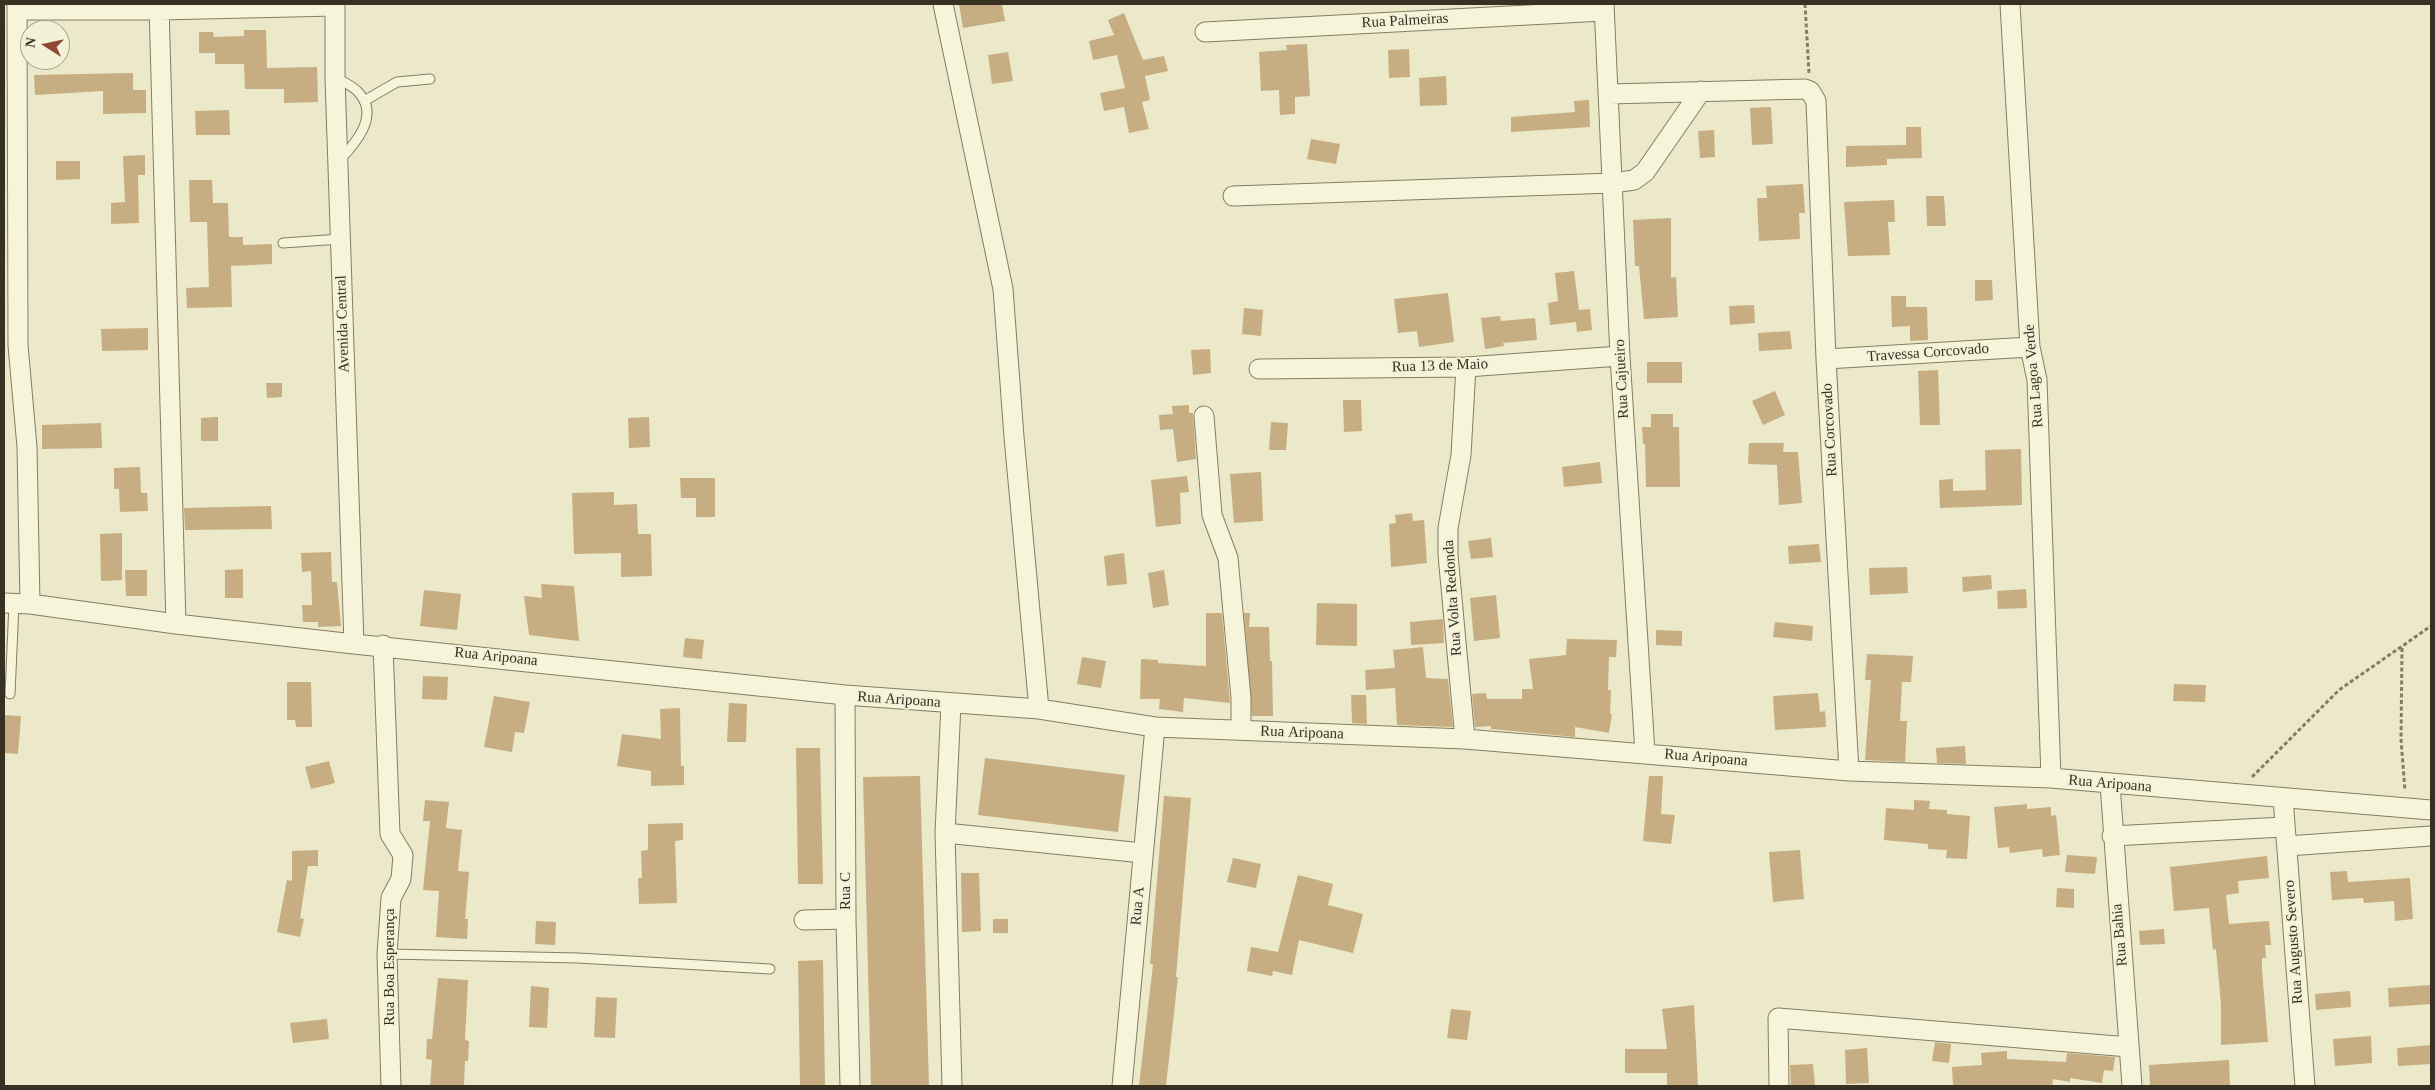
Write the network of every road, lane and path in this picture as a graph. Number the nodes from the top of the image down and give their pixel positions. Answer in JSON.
{"nodes":[{"id":1,"x":943,"y":4,"type":"edge"},
{"id":2,"x":1805,"y":4,"type":"edge"},
{"id":3,"x":2010,"y":4,"type":"edge"},
{"id":4,"x":335,"y":5,"type":"edge"},
{"id":5,"x":17,"y":7,"type":"edge"},
{"id":6,"x":159,"y":7,"type":"edge"},
{"id":7,"x":1604,"y":8,"type":"edge"},
{"id":8,"x":1205,"y":32,"type":"dead end"},
{"id":9,"x":335,"y":78,"type":"junction"},
{"id":10,"x":430,"y":79,"type":"dead end"},
{"id":11,"x":1701,"y":91,"type":"junction"},
{"id":12,"x":1810,"y":91,"type":"junction"},
{"id":13,"x":1609,"y":94,"type":"junction"},
{"id":14,"x":364,"y":100,"type":"junction"},
{"id":15,"x":338,"y":163,"type":"junction"},
{"id":16,"x":1613,"y":183,"type":"junction"},
{"id":17,"x":1233,"y":196,"type":"dead end"},
{"id":18,"x":340,"y":239,"type":"junction"},
{"id":19,"x":283,"y":243,"type":"dead end"},
{"id":20,"x":2030,"y":347,"type":"junction"},
{"id":21,"x":1620,"y":356,"type":"junction"},
{"id":22,"x":1826,"y":360,"type":"junction"},
{"id":23,"x":1466,"y":367,"type":"junction"},
{"id":24,"x":1259,"y":369,"type":"dead end"},
{"id":25,"x":1204,"y":416,"type":"dead end"},
{"id":26,"x":16,"y":604,"type":"edge"},
{"id":27,"x":176,"y":624,"type":"junction"},
{"id":28,"x":2431,"y":626,"type":"edge"},
{"id":29,"x":354,"y":644,"type":"junction"},
{"id":30,"x":383,"y":645,"type":"junction"},
{"id":31,"x":2402,"y":647,"type":"junction"},
{"id":32,"x":10,"y":694,"type":"dead end"},
{"id":33,"x":845,"y":696,"type":"junction"},
{"id":34,"x":951,"y":704,"type":"junction"},
{"id":35,"x":1039,"y":709,"type":"junction"},
{"id":36,"x":1156,"y":727,"type":"junction"},
{"id":37,"x":1240,"y":730,"type":"junction"},
{"id":38,"x":1465,"y":740,"type":"junction"},
{"id":39,"x":1645,"y":753,"type":"junction"},
{"id":40,"x":1849,"y":771,"type":"junction"},
{"id":41,"x":2051,"y":778,"type":"junction"},
{"id":42,"x":2110,"y":784,"type":"junction"},
{"id":43,"x":2236,"y":794,"type":"junction"},
{"id":44,"x":2283,"y":798,"type":"junction"},
{"id":45,"x":2407,"y":809,"type":"junction"},
{"id":46,"x":2431,"y":810,"type":"edge"},
{"id":47,"x":2284,"y":827,"type":"junction"},
{"id":48,"x":945,"y":832,"type":"junction"},
{"id":49,"x":2112,"y":836,"type":"junction"},
{"id":50,"x":2431,"y":836,"type":"edge"},
{"id":51,"x":2287,"y":846,"type":"junction"},
{"id":52,"x":1143,"y":852,"type":"junction"},
{"id":53,"x":846,"y":919,"type":"junction"},
{"id":54,"x":804,"y":920,"type":"dead end"},
{"id":55,"x":387,"y":954,"type":"junction"},
{"id":56,"x":770,"y":969,"type":"dead end"},
{"id":57,"x":2129,"y":1047,"type":"junction"},
{"id":58,"x":391,"y":1086,"type":"edge"},
{"id":59,"x":850,"y":1086,"type":"edge"},
{"id":60,"x":952,"y":1086,"type":"edge"},
{"id":61,"x":1122,"y":1086,"type":"edge"},
{"id":62,"x":1779,"y":1086,"type":"edge"},
{"id":63,"x":2132,"y":1086,"type":"edge"},
{"id":64,"x":2305,"y":1086,"type":"edge"}],
"edges":[{"from":1,"to":35,"type":"street"},
{"from":2,"to":12,"type":"path"},
{"from":3,"to":20,"type":"street","name":"Rua Lagoa Verde"},
{"from":4,"to":6,"type":"street"},
{"from":4,"to":9,"type":"street","name":"Avenida Central"},
{"from":5,"to":6,"type":"street"},
{"from":5,"to":26,"type":"street"},
{"from":6,"to":27,"type":"street"},
{"from":7,"to":8,"type":"street","name":"Rua Palmeiras"},
{"from":7,"to":13,"type":"street","name":"Rua Cajueiro"},
{"from":9,"to":14,"type":"lane"},
{"from":9,"to":15,"type":"street","name":"Avenida Central"},
{"from":10,"to":14,"type":"lane"},
{"from":11,"to":12,"type":"street"},
{"from":11,"to":13,"type":"street"},
{"from":11,"to":16,"type":"street"},
{"from":12,"to":22,"type":"street","name":"Rua Corcovado"},
{"from":13,"to":16,"type":"street","name":"Rua Cajueiro"},
{"from":14,"to":15,"type":"lane"},
{"from":15,"to":18,"type":"street","name":"Avenida Central"},
{"from":16,"to":17,"type":"street"},
{"from":16,"to":21,"type":"street","name":"Rua Cajueiro"},
{"from":18,"to":19,"type":"lane"},
{"from":18,"to":29,"type":"street","name":"Avenida Central"},
{"from":20,"to":22,"type":"street","name":"Travessa Corcovado"},
{"from":20,"to":41,"type":"street","name":"Rua Lagoa Verde"},
{"from":21,"to":23,"type":"street","name":"Rua 13 de Maio"},
{"from":21,"to":39,"type":"street","name":"Rua Cajueiro"},
{"from":22,"to":40,"type":"street","name":"Rua Corcovado"},
{"from":23,"to":24,"type":"street","name":"Rua 13 de Maio"},
{"from":23,"to":38,"type":"street","name":"Rua Volta Redonda"},
{"from":25,"to":37,"type":"street"},
{"from":26,"to":27,"type":"street","name":"Rua Aripoana"},
{"from":26,"to":32,"type":"lane"},
{"from":27,"to":29,"type":"street","name":"Rua Aripoana"},
{"from":28,"to":31,"type":"path"},
{"from":29,"to":30,"type":"street","name":"Rua Aripoana"},
{"from":30,"to":33,"type":"street","name":"Rua Aripoana"},
{"from":30,"to":55,"type":"street","name":"Rua Boa Esperança"},
{"from":31,"to":43,"type":"path"},
{"from":31,"to":45,"type":"path"},
{"from":33,"to":34,"type":"street","name":"Rua Aripoana"},
{"from":33,"to":53,"type":"street","name":"Rua C"},
{"from":34,"to":35,"type":"street","name":"Rua Aripoana"},
{"from":34,"to":48,"type":"street"},
{"from":35,"to":36,"type":"street","name":"Rua Aripoana"},
{"from":36,"to":37,"type":"street","name":"Rua Aripoana"},
{"from":36,"to":52,"type":"street","name":"Rua A"},
{"from":37,"to":38,"type":"street","name":"Rua Aripoana"},
{"from":38,"to":39,"type":"street","name":"Rua Aripoana"},
{"from":39,"to":40,"type":"street","name":"Rua Aripoana"},
{"from":40,"to":41,"type":"street","name":"Rua Aripoana"},
{"from":41,"to":42,"type":"street","name":"Rua Aripoana"},
{"from":42,"to":43,"type":"street","name":"Rua Aripoana"},
{"from":42,"to":49,"type":"street","name":"Rua Bahia"},
{"from":43,"to":44,"type":"street","name":"Rua Aripoana"},
{"from":44,"to":45,"type":"street","name":"Rua Aripoana"},
{"from":44,"to":47,"type":"street","name":"Rua Augusto Severo"},
{"from":45,"to":46,"type":"street","name":"Rua Aripoana"},
{"from":47,"to":49,"type":"street"},
{"from":47,"to":51,"type":"street","name":"Rua Augusto Severo"},
{"from":48,"to":52,"type":"street"},
{"from":48,"to":60,"type":"street"},
{"from":49,"to":57,"type":"street","name":"Rua Bahia"},
{"from":50,"to":51,"type":"street"},
{"from":51,"to":64,"type":"street","name":"Rua Augusto Severo"},
{"from":52,"to":61,"type":"street","name":"Rua A"},
{"from":53,"to":54,"type":"street"},
{"from":53,"to":59,"type":"street","name":"Rua C"},
{"from":55,"to":56,"type":"lane"},
{"from":55,"to":58,"type":"street","name":"Rua Boa Esperança"},
{"from":57,"to":62,"type":"street"},
{"from":57,"to":63,"type":"street","name":"Rua Bahia"}]}
